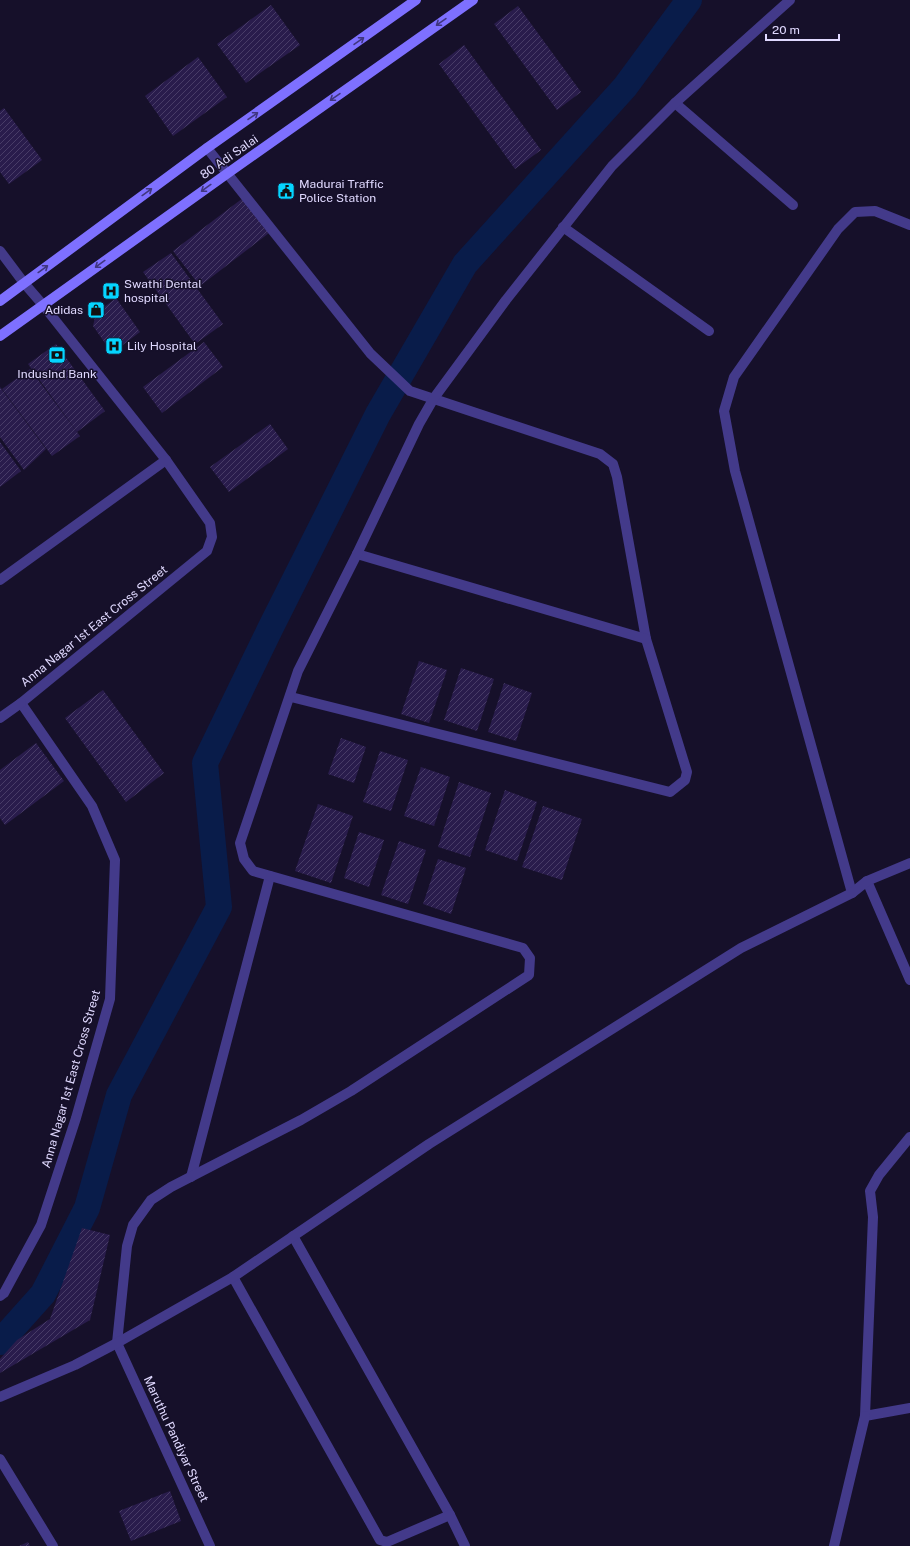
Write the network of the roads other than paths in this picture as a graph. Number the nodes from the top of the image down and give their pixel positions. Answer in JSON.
{"nodes":[{"id":1,"x":416,"y":0,"type":"edge"},
{"id":2,"x":473,"y":0,"type":"edge"},
{"id":3,"x":790,"y":0,"type":"edge"},
{"id":4,"x":675,"y":103,"type":"junction"},
{"id":5,"x":207,"y":148,"type":"junction"},
{"id":6,"x":228,"y":173,"type":"junction"},
{"id":7,"x":793,"y":205,"type":"dead end"},
{"id":8,"x":910,"y":225,"type":"edge"},
{"id":9,"x":563,"y":227,"type":"junction"},
{"id":10,"x":0,"y":252,"type":"edge"},
{"id":11,"x":24,"y":283,"type":"junction"},
{"id":12,"x":0,"y":301,"type":"edge"},
{"id":13,"x":43,"y":305,"type":"junction"},
{"id":14,"x":709,"y":331,"type":"dead end"},
{"id":15,"x":0,"y":336,"type":"edge"},
{"id":16,"x":434,"y":398,"type":"junction"},
{"id":17,"x":166,"y":460,"type":"junction"},
{"id":18,"x":357,"y":554,"type":"junction"},
{"id":19,"x":0,"y":580,"type":"edge"},
{"id":20,"x":646,"y":639,"type":"junction"},
{"id":21,"x":291,"y":697,"type":"junction"},
{"id":22,"x":21,"y":703,"type":"junction"},
{"id":23,"x":0,"y":718,"type":"edge"},
{"id":24,"x":910,"y":863,"type":"edge"},
{"id":25,"x":270,"y":876,"type":"junction"},
{"id":26,"x":866,"y":881,"type":"junction"},
{"id":27,"x":852,"y":893,"type":"junction"},
{"id":28,"x":910,"y":980,"type":"edge"},
{"id":29,"x":910,"y":1137,"type":"edge"},
{"id":30,"x":191,"y":1177,"type":"junction"},
{"id":31,"x":293,"y":1236,"type":"junction"},
{"id":32,"x":233,"y":1277,"type":"junction"},
{"id":33,"x":0,"y":1296,"type":"edge"},
{"id":34,"x":117,"y":1343,"type":"junction"},
{"id":35,"x":0,"y":1397,"type":"edge"},
{"id":36,"x":910,"y":1408,"type":"edge"},
{"id":37,"x":865,"y":1416,"type":"junction"},
{"id":38,"x":0,"y":1459,"type":"edge"},
{"id":39,"x":450,"y":1515,"type":"junction"},
{"id":40,"x":53,"y":1546,"type":"edge"},
{"id":41,"x":210,"y":1546,"type":"edge"},
{"id":42,"x":465,"y":1546,"type":"edge"},
{"id":43,"x":834,"y":1546,"type":"edge"}],
"edges":[{"from":5,"to":1,"type":"main road","name":"80 Adi Salai","one_way":true},
{"from":2,"to":6,"type":"main road","name":"80 Adi Salai","one_way":true},
{"from":3,"to":4,"type":"street"},
{"from":4,"to":7,"type":"street"},
{"from":4,"to":9,"type":"street"},
{"from":5,"to":6,"type":"street"},
{"from":11,"to":5,"type":"main road","name":"80 Adi Salai","one_way":true},
{"from":6,"to":13,"type":"main road","name":"80 Adi Salai","one_way":true},
{"from":6,"to":16,"type":"street"},
{"from":8,"to":27,"type":"street"},
{"from":9,"to":14,"type":"street"},
{"from":9,"to":16,"type":"street"},
{"from":10,"to":11,"type":"street","name":"Anna Nagar 1st East Cross Street"},
{"from":11,"to":12,"type":"main road","name":"80 Adi Salai"},
{"from":11,"to":13,"type":"street","name":"Anna Nagar 1st East Cross Street"},
{"from":13,"to":15,"type":"main road","name":"80 Adi Salai"},
{"from":13,"to":17,"type":"street","name":"Anna Nagar 1st East Cross Street"},
{"from":16,"to":18,"type":"street"},
{"from":16,"to":20,"type":"street"},
{"from":17,"to":19,"type":"street"},
{"from":17,"to":22,"type":"street","name":"Anna Nagar 1st East Cross Street"},
{"from":18,"to":20,"type":"street"},
{"from":18,"to":21,"type":"street"},
{"from":20,"to":21,"type":"street"},
{"from":21,"to":25,"type":"street"},
{"from":22,"to":23,"type":"street"},
{"from":22,"to":33,"type":"street","name":"Anna Nagar 1st East Cross Street"},
{"from":24,"to":26,"type":"street"},
{"from":25,"to":30,"type":"street"},
{"from":25,"to":30,"type":"street"},
{"from":26,"to":27,"type":"street"},
{"from":26,"to":28,"type":"street"},
{"from":27,"to":31,"type":"street"},
{"from":29,"to":37,"type":"street"},
{"from":30,"to":34,"type":"street"},
{"from":31,"to":32,"type":"street"},
{"from":31,"to":39,"type":"street"},
{"from":32,"to":34,"type":"street"},
{"from":32,"to":39,"type":"street"},
{"from":34,"to":35,"type":"street"},
{"from":34,"to":41,"type":"street","name":"Maruthu Pandiyar Street"},
{"from":36,"to":37,"type":"street"},
{"from":37,"to":43,"type":"street"},
{"from":38,"to":40,"type":"street"},
{"from":39,"to":42,"type":"street"}]}
